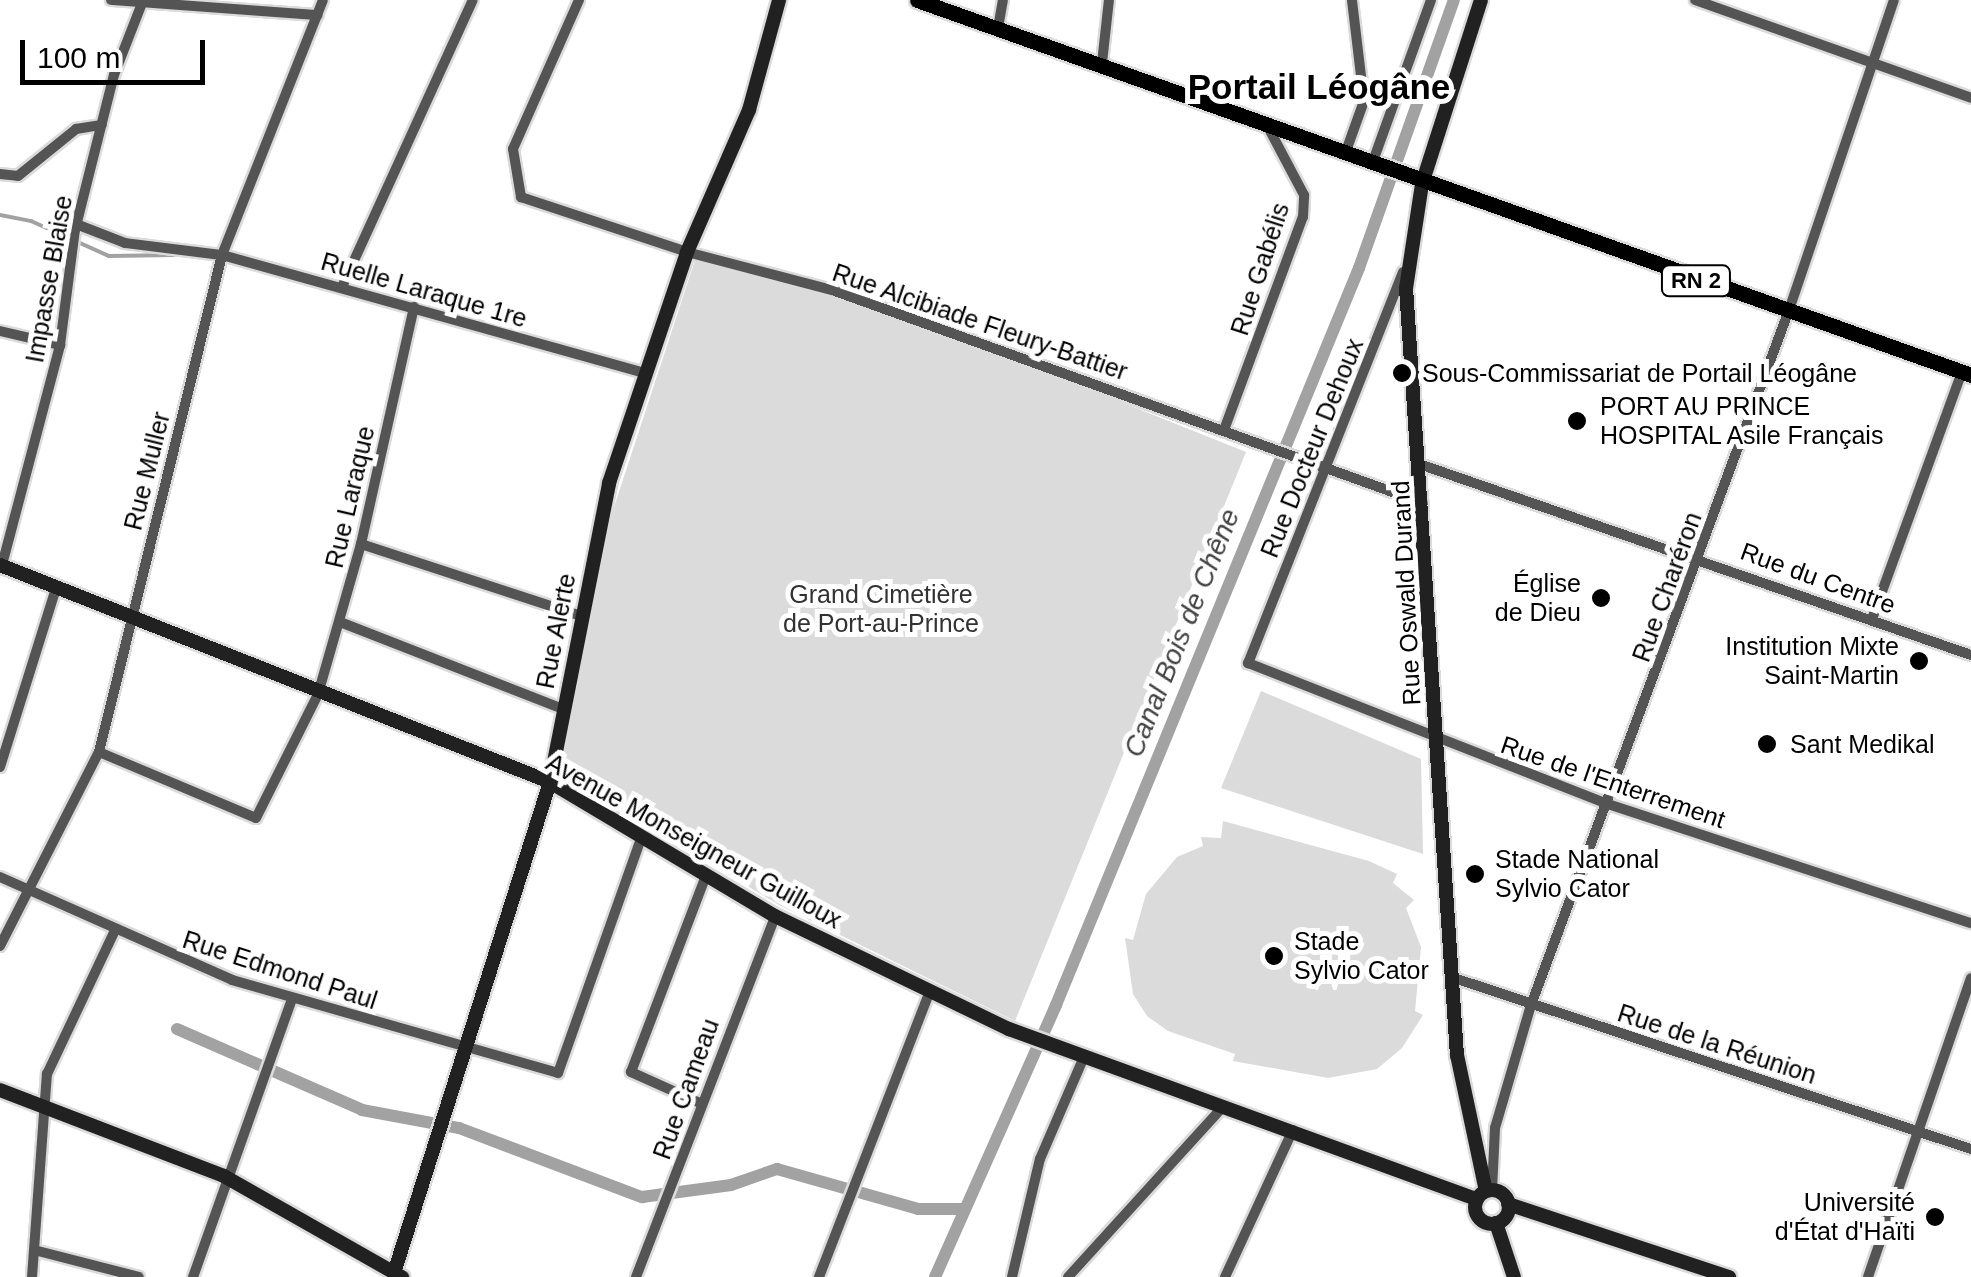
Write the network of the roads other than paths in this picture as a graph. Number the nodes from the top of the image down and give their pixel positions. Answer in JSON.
{"nodes":[{"id":1,"x":111,"y":0,"type":"edge"},
{"id":2,"x":322,"y":0,"type":"edge"},
{"id":3,"x":473,"y":0,"type":"edge"},
{"id":4,"x":579,"y":0,"type":"edge"},
{"id":5,"x":779,"y":0,"type":"edge"},
{"id":6,"x":1003,"y":0,"type":"edge"},
{"id":7,"x":1109,"y":0,"type":"edge"},
{"id":8,"x":1352,"y":0,"type":"edge"},
{"id":9,"x":1432,"y":0,"type":"edge"},
{"id":10,"x":1481,"y":0,"type":"edge"},
{"id":11,"x":1695,"y":0,"type":"edge"},
{"id":12,"x":1894,"y":0,"type":"edge"},
{"id":13,"x":924,"y":1,"type":"edge"},
{"id":14,"x":142,"y":3,"type":"junction"},
{"id":15,"x":317,"y":15,"type":"junction"},
{"id":16,"x":998,"y":28,"type":"junction"},
{"id":17,"x":1102,"y":63,"type":"junction"},
{"id":18,"x":1869,"y":63,"type":"junction"},
{"id":19,"x":1971,"y":98,"type":"edge"},
{"id":20,"x":1266,"y":124,"type":"junction"},
{"id":21,"x":102,"y":126,"type":"junction"},
{"id":22,"x":1345,"y":154,"type":"junction"},
{"id":23,"x":1374,"y":165,"type":"junction"},
{"id":24,"x":0,"y":174,"type":"edge"},
{"id":25,"x":1417,"y":181,"type":"junction"},
{"id":26,"x":76,"y":224,"type":"junction"},
{"id":27,"x":1412,"y":249,"type":"junction"},
{"id":28,"x":687,"y":252,"type":"junction"},
{"id":29,"x":222,"y":255,"type":"junction"},
{"id":30,"x":342,"y":288,"type":"junction"},
{"id":31,"x":414,"y":306,"type":"junction"},
{"id":32,"x":1788,"y":313,"type":"junction"},
{"id":33,"x":0,"y":331,"type":"edge"},
{"id":34,"x":60,"y":345,"type":"junction"},
{"id":35,"x":644,"y":373,"type":"junction"},
{"id":36,"x":1966,"y":373,"type":"edge"},
{"id":37,"x":1224,"y":430,"type":"junction"},
{"id":38,"x":1422,"y":465,"type":"junction"},
{"id":39,"x":1322,"y":469,"type":"junction"},
{"id":40,"x":1424,"y":503,"type":"junction"},
{"id":41,"x":361,"y":544,"type":"junction"},
{"id":42,"x":1700,"y":556,"type":"junction"},
{"id":43,"x":1,"y":565,"type":"edge"},
{"id":44,"x":56,"y":588,"type":"junction"},
{"id":45,"x":132,"y":616,"type":"junction"},
{"id":46,"x":581,"y":616,"type":"junction"},
{"id":47,"x":1872,"y":618,"type":"junction"},
{"id":48,"x":340,"y":622,"type":"junction"},
{"id":49,"x":1971,"y":655,"type":"edge"},
{"id":50,"x":1248,"y":663,"type":"joint"},
{"id":51,"x":318,"y":694,"type":"junction"},
{"id":52,"x":563,"y":709,"type":"junction"},
{"id":53,"x":1437,"y":742,"type":"junction"},
{"id":54,"x":99,"y":752,"type":"junction"},
{"id":55,"x":0,"y":767,"type":"edge"},
{"id":56,"x":550,"y":782,"type":"junction"},
{"id":57,"x":1608,"y":804,"type":"junction"},
{"id":58,"x":642,"y":836,"type":"junction"},
{"id":59,"x":706,"y":876,"type":"junction"},
{"id":60,"x":0,"y":877,"type":"edge"},
{"id":61,"x":31,"y":887,"type":"junction"},
{"id":62,"x":775,"y":916,"type":"junction"},
{"id":63,"x":1971,"y":924,"type":"edge"},
{"id":64,"x":114,"y":932,"type":"junction"},
{"id":65,"x":0,"y":946,"type":"edge"},
{"id":66,"x":1451,"y":977,"type":"junction"},
{"id":67,"x":1971,"y":978,"type":"edge"},
{"id":68,"x":929,"y":992,"type":"junction"},
{"id":69,"x":292,"y":1000,"type":"junction"},
{"id":70,"x":1531,"y":1005,"type":"junction"},
{"id":71,"x":465,"y":1048,"type":"junction"},
{"id":72,"x":1084,"y":1058,"type":"junction"},
{"id":73,"x":0,"y":1090,"type":"edge"},
{"id":74,"x":700,"y":1102,"type":"junction"},
{"id":75,"x":40,"y":1106,"type":"junction"},
{"id":76,"x":1220,"y":1109,"type":"junction"},
{"id":77,"x":1294,"y":1129,"type":"junction"},
{"id":78,"x":1917,"y":1130,"type":"junction"},
{"id":79,"x":1971,"y":1149,"type":"edge"},
{"id":80,"x":224,"y":1176,"type":"junction"},
{"id":81,"x":1485,"y":1194,"type":"junction"},
{"id":82,"x":1508,"y":1204,"type":"junction"},
{"id":83,"x":1496,"y":1224,"type":"junction"},
{"id":84,"x":38,"y":1251,"type":"junction"},
{"id":85,"x":396,"y":1276,"type":"edge"},
{"id":86,"x":32,"y":1277,"type":"edge"},
{"id":87,"x":139,"y":1277,"type":"edge"},
{"id":88,"x":193,"y":1277,"type":"edge"},
{"id":89,"x":636,"y":1277,"type":"edge"},
{"id":90,"x":819,"y":1277,"type":"edge"},
{"id":91,"x":1012,"y":1277,"type":"edge"},
{"id":92,"x":1068,"y":1277,"type":"edge"},
{"id":93,"x":1225,"y":1277,"type":"edge"},
{"id":94,"x":1514,"y":1277,"type":"edge"},
{"id":95,"x":1729,"y":1277,"type":"edge"},
{"id":96,"x":1868,"y":1277,"type":"edge"}],
"edges":[{"from":1,"to":14,"type":"street"},
{"from":2,"to":15,"type":"street","name":"Rue Muller"},
{"from":3,"to":30,"type":"street"},
{"from":4,"to":28,"type":"street","name":"Rue Alcibiade Fleury-Battier"},
{"from":5,"to":28,"type":"street","name":"Rue Alerte"},
{"from":6,"to":16,"type":"street"},
{"from":7,"to":17,"type":"street"},
{"from":8,"to":22,"type":"street"},
{"from":9,"to":23,"type":"street"},
{"from":10,"to":25,"type":"street","name":"Rue Oswald Durand"},
{"from":11,"to":18,"type":"street"},
{"from":12,"to":18,"type":"street","name":"Rue Charéron"},
{"from":13,"to":16,"type":"main road","number":"RN 2"},
{"from":14,"to":15,"type":"street"},
{"from":14,"to":21,"type":"street","name":"Impasse Blaise"},
{"from":15,"to":29,"type":"street","name":"Rue Muller"},
{"from":16,"to":17,"type":"main road","number":"RN 2"},
{"from":17,"to":20,"type":"main road","number":"RN 2"},
{"from":18,"to":19,"type":"street"},
{"from":18,"to":32,"type":"street","name":"Rue Charéron"},
{"from":20,"to":22,"type":"main road","number":"RN 2"},
{"from":20,"to":37,"type":"street","name":"Rue Gabélis"},
{"from":21,"to":24,"type":"street"},
{"from":21,"to":26,"type":"street","name":"Impasse Blaise"},
{"from":22,"to":23,"type":"main road","number":"RN 2"},
{"from":23,"to":25,"type":"main road","number":"RN 2"},
{"from":25,"to":27,"type":"street","name":"Rue Oswald Durand"},
{"from":25,"to":32,"type":"main road","number":"RN 2"},
{"from":26,"to":29,"type":"street","name":"Ruelle Laraque 1re"},
{"from":26,"to":34,"type":"street","name":"Impasse Blaise"},
{"from":27,"to":38,"type":"street","name":"Rue Oswald Durand"},
{"from":27,"to":39,"type":"street","name":"Rue Docteur Dehoux"},
{"from":28,"to":35,"type":"street","name":"Rue Alerte"},
{"from":28,"to":37,"type":"street","name":"Rue Alcibiade Fleury-Battier"},
{"from":29,"to":30,"type":"street","name":"Ruelle Laraque 1re"},
{"from":29,"to":45,"type":"street","name":"Rue Muller"},
{"from":30,"to":31,"type":"street","name":"Ruelle Laraque 1re"},
{"from":31,"to":35,"type":"street","name":"Ruelle Laraque 1re"},
{"from":31,"to":41,"type":"street","name":"Rue Laraque"},
{"from":32,"to":36,"type":"main road","number":"RN 2"},
{"from":32,"to":42,"type":"street","name":"Rue Charéron"},
{"from":33,"to":34,"type":"street"},
{"from":34,"to":43,"type":"street","name":"Impasse Blaise"},
{"from":35,"to":46,"type":"street","name":"Rue Alerte"},
{"from":36,"to":47,"type":"street"},
{"from":37,"to":39,"type":"street","name":"Rue Alcibiade Fleury-Battier"},
{"from":38,"to":40,"type":"street","name":"Rue Oswald Durand"},
{"from":38,"to":42,"type":"street","name":"Rue du Centre"},
{"from":39,"to":40,"type":"street","name":"Rue Alcibiade Fleury-Battier"},
{"from":39,"to":50,"type":"street","name":"Rue Docteur Dehoux"},
{"from":40,"to":53,"type":"street","name":"Rue Oswald Durand"},
{"from":41,"to":46,"type":"street"},
{"from":41,"to":48,"type":"street","name":"Rue Laraque"},
{"from":42,"to":47,"type":"street","name":"Rue du Centre"},
{"from":42,"to":57,"type":"street","name":"Rue Charéron"},
{"from":43,"to":44,"type":"street","name":"Avenue Monseigneur Guilloux"},
{"from":44,"to":45,"type":"street","name":"Avenue Monseigneur Guilloux"},
{"from":44,"to":55,"type":"street"},
{"from":45,"to":51,"type":"street","name":"Avenue Monseigneur Guilloux"},
{"from":45,"to":54,"type":"street","name":"Rue Muller"},
{"from":46,"to":52,"type":"street","name":"Rue Alerte"},
{"from":47,"to":49,"type":"street","name":"Rue du Centre"},
{"from":48,"to":51,"type":"street","name":"Rue Laraque"},
{"from":48,"to":52,"type":"street"},
{"from":50,"to":53,"type":"street","name":"Rue de l'Enterrement"},
{"from":51,"to":54,"type":"street","name":"Rue Laraque"},
{"from":51,"to":56,"type":"street","name":"Avenue Monseigneur Guilloux"},
{"from":52,"to":56,"type":"street","name":"Rue Alerte"},
{"from":53,"to":57,"type":"street","name":"Rue de l'Enterrement"},
{"from":53,"to":66,"type":"street","name":"Rue Oswald Durand"},
{"from":54,"to":61,"type":"street","name":"Rue Muller"},
{"from":56,"to":58,"type":"street","name":"Avenue Monseigneur Guilloux"},
{"from":56,"to":71,"type":"street","name":"Rue Alerte"},
{"from":57,"to":63,"type":"street","name":"Rue de l'Enterrement"},
{"from":57,"to":70,"type":"street","name":"Rue Charéron"},
{"from":58,"to":59,"type":"street","name":"Avenue Monseigneur Guilloux"},
{"from":58,"to":71,"type":"street","name":"Rue Edmond Paul"},
{"from":59,"to":62,"type":"street","name":"Avenue Monseigneur Guilloux"},
{"from":59,"to":74,"type":"street"},
{"from":60,"to":61,"type":"street","name":"Rue Edmond Paul"},
{"from":61,"to":64,"type":"street","name":"Rue Edmond Paul"},
{"from":61,"to":65,"type":"street","name":"Rue Muller"},
{"from":62,"to":68,"type":"street","name":"Avenue Monseigneur Guilloux"},
{"from":62,"to":74,"type":"street","name":"Rue Cameau"},
{"from":64,"to":69,"type":"street","name":"Rue Edmond Paul"},
{"from":64,"to":75,"type":"street"},
{"from":66,"to":70,"type":"street","name":"Rue de la Réunion"},
{"from":66,"to":81,"type":"street","name":"Rue Oswald Durand"},
{"from":67,"to":78,"type":"street"},
{"from":68,"to":72,"type":"street","name":"Avenue Monseigneur Guilloux"},
{"from":68,"to":90,"type":"street"},
{"from":69,"to":71,"type":"street","name":"Rue Edmond Paul"},
{"from":69,"to":80,"type":"street"},
{"from":70,"to":78,"type":"street","name":"Rue de la Réunion"},
{"from":70,"to":81,"type":"street","name":"Rue Charéron"},
{"from":71,"to":85,"type":"street","name":"Rue Alerte"},
{"from":72,"to":76,"type":"street","name":"Avenue Monseigneur Guilloux"},
{"from":72,"to":91,"type":"street"},
{"from":73,"to":75,"type":"street"},
{"from":74,"to":89,"type":"street","name":"Rue Cameau"},
{"from":75,"to":80,"type":"street"},
{"from":75,"to":84,"type":"street"},
{"from":76,"to":77,"type":"street","name":"Avenue Monseigneur Guilloux"},
{"from":76,"to":92,"type":"street"},
{"from":77,"to":81,"type":"street","name":"Avenue Monseigneur Guilloux"},
{"from":77,"to":93,"type":"street"},
{"from":78,"to":79,"type":"street","name":"Rue de la Réunion"},
{"from":78,"to":96,"type":"street"},
{"from":80,"to":85,"type":"street"},
{"from":80,"to":88,"type":"street"},
{"from":81,"to":82,"type":"street"},
{"from":81,"to":83,"type":"street"},
{"from":82,"to":83,"type":"street"},
{"from":82,"to":95,"type":"street"},
{"from":83,"to":94,"type":"street"},
{"from":84,"to":86,"type":"street"},
{"from":84,"to":87,"type":"street"}]}
